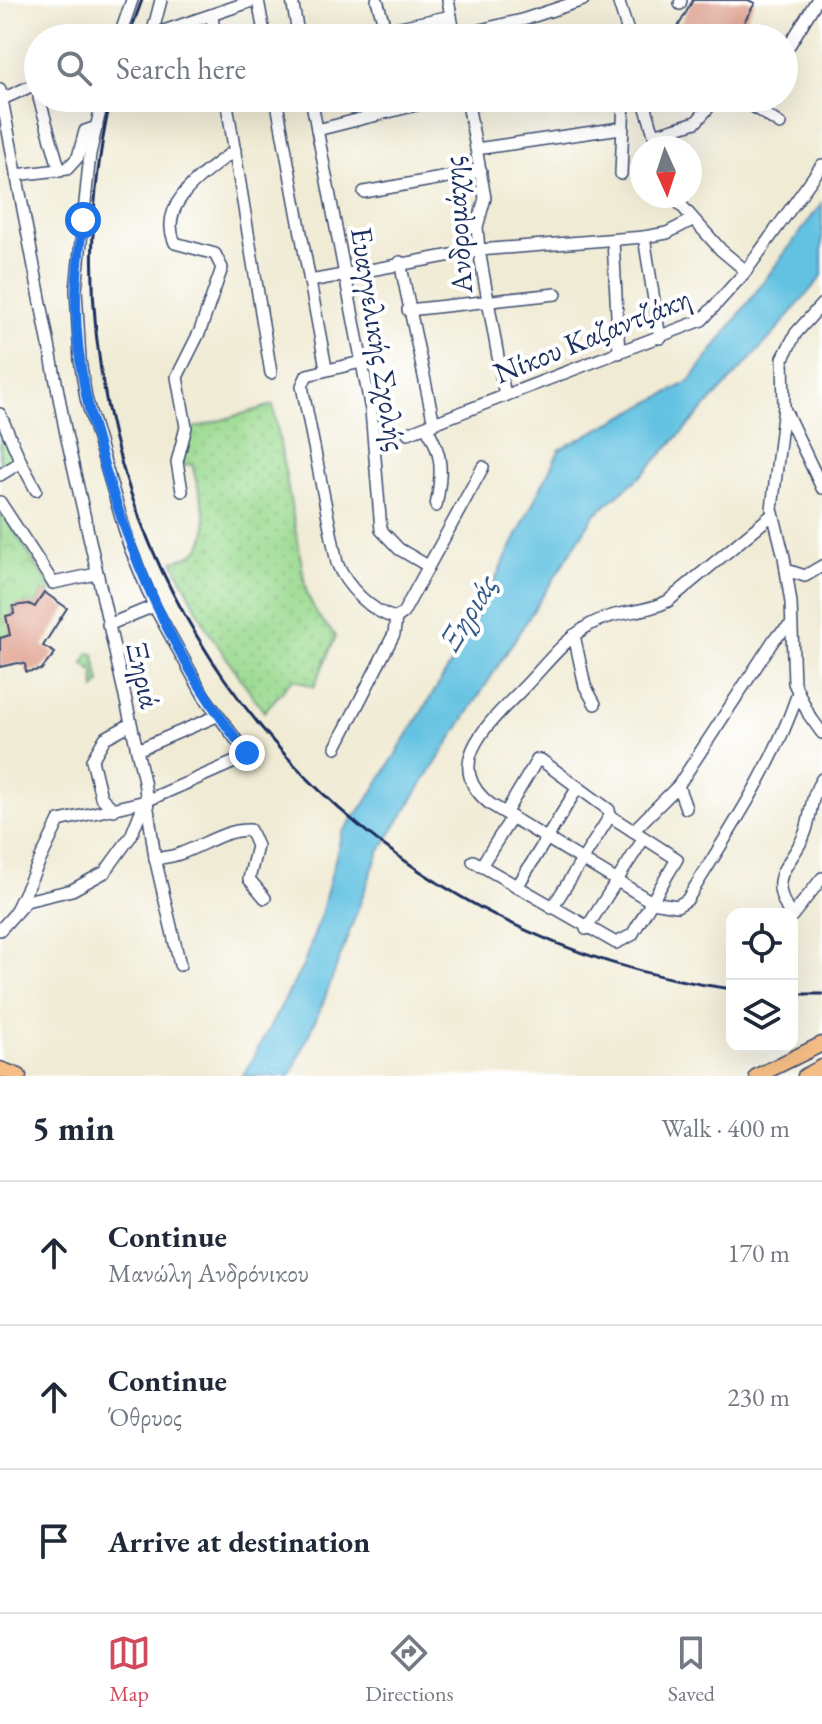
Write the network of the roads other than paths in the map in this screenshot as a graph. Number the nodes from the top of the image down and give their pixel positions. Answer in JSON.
{"nodes":[{"id":1,"x":132,"y":0,"type":"edge"},
{"id":2,"x":161,"y":0,"type":"edge"},
{"id":3,"x":292,"y":0,"type":"edge"},
{"id":4,"x":377,"y":0,"type":"edge"},
{"id":5,"x":448,"y":0,"type":"edge"},
{"id":6,"x":583,"y":0,"type":"edge"},
{"id":7,"x":618,"y":0,"type":"edge"},
{"id":8,"x":817,"y":0,"type":"edge"},
{"id":9,"x":250,"y":1,"type":"edge"},
{"id":10,"x":212,"y":16,"type":"junction"},
{"id":11,"x":451,"y":16,"type":"junction"},
{"id":12,"x":124,"y":24,"type":"edge"},
{"id":13,"x":155,"y":24,"type":"edge"},
{"id":14,"x":186,"y":24,"type":"edge"},
{"id":15,"x":213,"y":24,"type":"edge"},
{"id":16,"x":259,"y":24,"type":"edge"},
{"id":17,"x":296,"y":24,"type":"edge"},
{"id":18,"x":384,"y":24,"type":"edge"},
{"id":19,"x":423,"y":24,"type":"edge"},
{"id":20,"x":453,"y":24,"type":"edge"},
{"id":21,"x":507,"y":24,"type":"edge"},
{"id":22,"x":626,"y":24,"type":"edge"},
{"id":23,"x":798,"y":31,"type":"edge"},
{"id":24,"x":24,"y":92,"type":"edge"},
{"id":25,"x":1,"y":96,"type":"edge"},
{"id":26,"x":44,"y":112,"type":"edge"},
{"id":27,"x":100,"y":112,"type":"edge"},
{"id":28,"x":228,"y":112,"type":"edge"},
{"id":29,"x":279,"y":112,"type":"edge"},
{"id":30,"x":314,"y":112,"type":"edge"},
{"id":31,"x":372,"y":112,"type":"edge"},
{"id":32,"x":382,"y":112,"type":"edge"},
{"id":33,"x":469,"y":112,"type":"edge"},
{"id":34,"x":623,"y":112,"type":"edge"},
{"id":35,"x":647,"y":112,"type":"edge"},
{"id":36,"x":705,"y":112,"type":"edge"},
{"id":37,"x":766,"y":112,"type":"edge"},
{"id":38,"x":373,"y":116,"type":"junction"},
{"id":39,"x":780,"y":124,"type":"dead end"},
{"id":40,"x":97,"y":127,"type":"junction"},
{"id":41,"x":621,"y":128,"type":"junction"},
{"id":42,"x":317,"y":130,"type":"junction"},
{"id":43,"x":654,"y":135,"type":"joint"},
{"id":44,"x":476,"y":149,"type":"junction"},
{"id":45,"x":235,"y":150,"type":"junction"},
{"id":46,"x":822,"y":165,"type":"edge"},
{"id":47,"x":60,"y":171,"type":"junction"},
{"id":48,"x":481,"y":171,"type":"junction"},
{"id":49,"x":621,"y":174,"type":"dead end"},
{"id":50,"x":16,"y":175,"type":"junction"},
{"id":51,"x":364,"y":192,"type":"dead end"},
{"id":52,"x":682,"y":208,"type":"edge"},
{"id":53,"x":692,"y":220,"type":"junction"},
{"id":54,"x":644,"y":237,"type":"junction"},
{"id":55,"x":613,"y":240,"type":"junction"},
{"id":56,"x":479,"y":250,"type":"junction"},
{"id":57,"x":400,"y":262,"type":"junction"},
{"id":58,"x":746,"y":271,"type":"junction"},
{"id":59,"x":346,"y":273,"type":"junction"},
{"id":60,"x":310,"y":281,"type":"junction"},
{"id":61,"x":556,"y":294,"type":"dead end"},
{"id":62,"x":486,"y":300,"type":"junction"},
{"id":63,"x":822,"y":304,"type":"edge"},
{"id":64,"x":408,"y":310,"type":"junction"},
{"id":65,"x":660,"y":338,"type":"junction"},
{"id":66,"x":619,"y":353,"type":"junction"},
{"id":67,"x":361,"y":362,"type":"junction"},
{"id":68,"x":326,"y":368,"type":"junction"},
{"id":69,"x":271,"y":373,"type":"dead end"},
{"id":70,"x":505,"y":396,"type":"junction"},
{"id":71,"x":784,"y":407,"type":"junction"},
{"id":72,"x":0,"y":414,"type":"edge"},
{"id":73,"x":430,"y":425,"type":"junction"},
{"id":74,"x":408,"y":433,"type":"dead end"},
{"id":75,"x":21,"y":462,"type":"junction"},
{"id":76,"x":483,"y":467,"type":"dead end"},
{"id":77,"x":0,"y":475,"type":"edge"},
{"id":78,"x":822,"y":488,"type":"edge"},
{"id":79,"x":36,"y":490,"type":"dead end"},
{"id":80,"x":182,"y":491,"type":"dead end"},
{"id":81,"x":0,"y":502,"type":"edge"},
{"id":82,"x":436,"y":506,"type":"dead end"},
{"id":83,"x":772,"y":515,"type":"junction"},
{"id":84,"x":428,"y":566,"type":"junction"},
{"id":85,"x":822,"y":566,"type":"edge"},
{"id":86,"x":786,"y":570,"type":"junction"},
{"id":87,"x":96,"y":574,"type":"junction"},
{"id":88,"x":154,"y":606,"type":"junction"},
{"id":89,"x":396,"y":618,"type":"junction"},
{"id":90,"x":108,"y":625,"type":"junction"},
{"id":91,"x":791,"y":625,"type":"junction"},
{"id":92,"x":574,"y":635,"type":"junction"},
{"id":93,"x":798,"y":693,"type":"junction"},
{"id":94,"x":595,"y":704,"type":"dead end"},
{"id":95,"x":217,"y":716,"type":"junction"},
{"id":96,"x":131,"y":724,"type":"junction"},
{"id":97,"x":822,"y":733,"type":"edge"},
{"id":98,"x":336,"y":747,"type":"dead end"},
{"id":99,"x":137,"y":750,"type":"junction"},
{"id":100,"x":822,"y":779,"type":"edge"},
{"id":101,"x":678,"y":786,"type":"junction"},
{"id":102,"x":578,"y":787,"type":"junction"},
{"id":103,"x":146,"y":801,"type":"junction"},
{"id":104,"x":686,"y":808,"type":"dead end"},
{"id":105,"x":114,"y":810,"type":"junction"},
{"id":106,"x":509,"y":814,"type":"junction"},
{"id":107,"x":610,"y":816,"type":"junction"},
{"id":108,"x":633,"y":831,"type":"junction"},
{"id":109,"x":548,"y":836,"type":"junction"},
{"id":110,"x":644,"y":838,"type":"junction"},
{"id":111,"x":155,"y":858,"type":"junction"},
{"id":112,"x":582,"y":858,"type":"junction"},
{"id":113,"x":822,"y":878,"type":"edge"},
{"id":114,"x":617,"y":880,"type":"junction"},
{"id":115,"x":517,"y":887,"type":"junction"},
{"id":116,"x":265,"y":898,"type":"dead end"},
{"id":117,"x":652,"y":902,"type":"junction"},
{"id":118,"x":552,"y":908,"type":"junction"},
{"id":119,"x":788,"y":908,"type":"edge"},
{"id":120,"x":797,"y":908,"type":"edge"},
{"id":121,"x":15,"y":912,"type":"junction"},
{"id":122,"x":586,"y":929,"type":"junction"},
{"id":123,"x":0,"y":930,"type":"edge"},
{"id":124,"x":180,"y":965,"type":"dead end"},
{"id":125,"x":822,"y":1044,"type":"edge"},
{"id":126,"x":822,"y":1067,"type":"edge"},
{"id":127,"x":0,"y":1069,"type":"edge"},
{"id":128,"x":19,"y":1076,"type":"edge"},
{"id":129,"x":757,"y":1076,"type":"edge"},
{"id":130,"x":805,"y":1076,"type":"edge"}],
"edges":[{"from":1,"to":12,"type":"street"},
{"from":2,"to":13,"type":"street"},
{"from":3,"to":17,"type":"street"},
{"from":4,"to":18,"type":"street"},
{"from":5,"to":11,"type":"street"},
{"from":6,"to":21,"type":"street"},
{"from":7,"to":22,"type":"street"},
{"from":8,"to":23,"type":"street"},
{"from":9,"to":10,"type":"street"},
{"from":9,"to":16,"type":"street"},
{"from":10,"to":14,"type":"street"},
{"from":10,"to":15,"type":"street"},
{"from":11,"to":19,"type":"street"},
{"from":11,"to":20,"type":"street"},
{"from":24,"to":25,"type":"street"},
{"from":25,"to":50,"type":"street","name":"Ξηριά"},
{"from":26,"to":47,"type":"street"},
{"from":27,"to":40,"type":"street"},
{"from":28,"to":45,"type":"street"},
{"from":29,"to":60,"type":"street"},
{"from":30,"to":42,"type":"street","name":"Ευαγγελικής Σχολής"},
{"from":31,"to":38,"type":"street"},
{"from":32,"to":38,"type":"street"},
{"from":33,"to":44,"type":"street","name":"Ανδρομάχης"},
{"from":34,"to":41,"type":"street"},
{"from":35,"to":43,"type":"street"},
{"from":36,"to":43,"type":"street"},
{"from":37,"to":39,"type":"street"},
{"from":38,"to":42,"type":"street"},
{"from":40,"to":47,"type":"street"},
{"from":40,"to":88,"type":"street"},
{"from":41,"to":44,"type":"street"},
{"from":41,"to":49,"type":"street"},
{"from":42,"to":59,"type":"street","name":"Ευαγγελικής Σχολής"},
{"from":44,"to":48,"type":"street","name":"Ανδρομάχης"},
{"from":45,"to":69,"type":"street"},
{"from":45,"to":80,"type":"street"},
{"from":46,"to":58,"type":"street","name":"Νίκου Καζαντζάκη"},
{"from":47,"to":50,"type":"street"},
{"from":48,"to":51,"type":"street"},
{"from":48,"to":56,"type":"street","name":"Ανδρομάχης"},
{"from":50,"to":87,"type":"street","name":"Ξηριά"},
{"from":52,"to":53,"type":"street"},
{"from":53,"to":54,"type":"street"},
{"from":53,"to":58,"type":"street"},
{"from":54,"to":55,"type":"street"},
{"from":54,"to":65,"type":"street"},
{"from":55,"to":56,"type":"street"},
{"from":55,"to":66,"type":"street"},
{"from":56,"to":57,"type":"street"},
{"from":56,"to":62,"type":"street","name":"Ανδρομάχης"},
{"from":57,"to":59,"type":"street"},
{"from":57,"to":64,"type":"street"},
{"from":58,"to":65,"type":"street","name":"Νίκου Καζαντζάκη"},
{"from":59,"to":60,"type":"street"},
{"from":59,"to":67,"type":"street","name":"Ευαγγελικής Σχολής"},
{"from":60,"to":68,"type":"street"},
{"from":61,"to":62,"type":"street"},
{"from":62,"to":64,"type":"street"},
{"from":62,"to":70,"type":"street","name":"Ανδρομάχης"},
{"from":63,"to":71,"type":"street"},
{"from":64,"to":73,"type":"street"},
{"from":65,"to":66,"type":"street","name":"Νίκου Καζαντζάκη"},
{"from":66,"to":70,"type":"street","name":"Νίκου Καζαντζάκη"},
{"from":67,"to":68,"type":"street"},
{"from":67,"to":84,"type":"street","name":"Ευαγγελικής Σχολής"},
{"from":68,"to":89,"type":"street"},
{"from":70,"to":73,"type":"street","name":"Νίκου Καζαντζάκη"},
{"from":71,"to":78,"type":"street"},
{"from":71,"to":83,"type":"street"},
{"from":72,"to":75,"type":"street"},
{"from":73,"to":74,"type":"street","name":"Νίκου Καζαντζάκη"},
{"from":73,"to":82,"type":"street"},
{"from":75,"to":77,"type":"street"},
{"from":75,"to":79,"type":"street"},
{"from":76,"to":84,"type":"street"},
{"from":81,"to":87,"type":"street"},
{"from":83,"to":86,"type":"street"},
{"from":83,"to":92,"type":"street"},
{"from":84,"to":89,"type":"street"},
{"from":85,"to":86,"type":"street"},
{"from":86,"to":91,"type":"street"},
{"from":87,"to":90,"type":"street","name":"Ξηριά"},
{"from":88,"to":90,"type":"street"},
{"from":88,"to":95,"type":"street"},
{"from":89,"to":98,"type":"street"},
{"from":90,"to":96,"type":"street","name":"Ξηριά"},
{"from":91,"to":93,"type":"street"},
{"from":91,"to":101,"type":"street"},
{"from":92,"to":94,"type":"street"},
{"from":92,"to":106,"type":"street"},
{"from":93,"to":97,"type":"street"},
{"from":93,"to":117,"type":"street"},
{"from":95,"to":99,"type":"street"},
{"from":95,"to":103,"type":"street"},
{"from":96,"to":99,"type":"street","name":"Ξηριά"},
{"from":96,"to":105,"type":"street"},
{"from":99,"to":103,"type":"street","name":"Ξηριά"},
{"from":100,"to":119,"type":"street"},
{"from":101,"to":104,"type":"street"},
{"from":101,"to":108,"type":"street"},
{"from":102,"to":106,"type":"street"},
{"from":102,"to":107,"type":"street"},
{"from":102,"to":109,"type":"street"},
{"from":103,"to":105,"type":"street"},
{"from":103,"to":111,"type":"street","name":"Ξηριά"},
{"from":103,"to":121,"type":"street"},
{"from":105,"to":121,"type":"street"},
{"from":106,"to":109,"type":"street"},
{"from":106,"to":115,"type":"street"},
{"from":107,"to":108,"type":"street"},
{"from":107,"to":112,"type":"street"},
{"from":108,"to":110,"type":"street"},
{"from":109,"to":112,"type":"street"},
{"from":109,"to":115,"type":"street"},
{"from":110,"to":114,"type":"street"},
{"from":110,"to":117,"type":"street"},
{"from":111,"to":116,"type":"street"},
{"from":111,"to":124,"type":"street","name":"Ξηριά"},
{"from":112,"to":114,"type":"street"},
{"from":112,"to":118,"type":"street"},
{"from":113,"to":120,"type":"street"},
{"from":114,"to":117,"type":"street"},
{"from":114,"to":122,"type":"street"},
{"from":115,"to":118,"type":"street"},
{"from":117,"to":122,"type":"street"},
{"from":118,"to":122,"type":"street"},
{"from":121,"to":123,"type":"street"},
{"from":125,"to":129,"type":"main road"},
{"from":126,"to":130,"type":"main road"},
{"from":127,"to":128,"type":"main road"}]}
